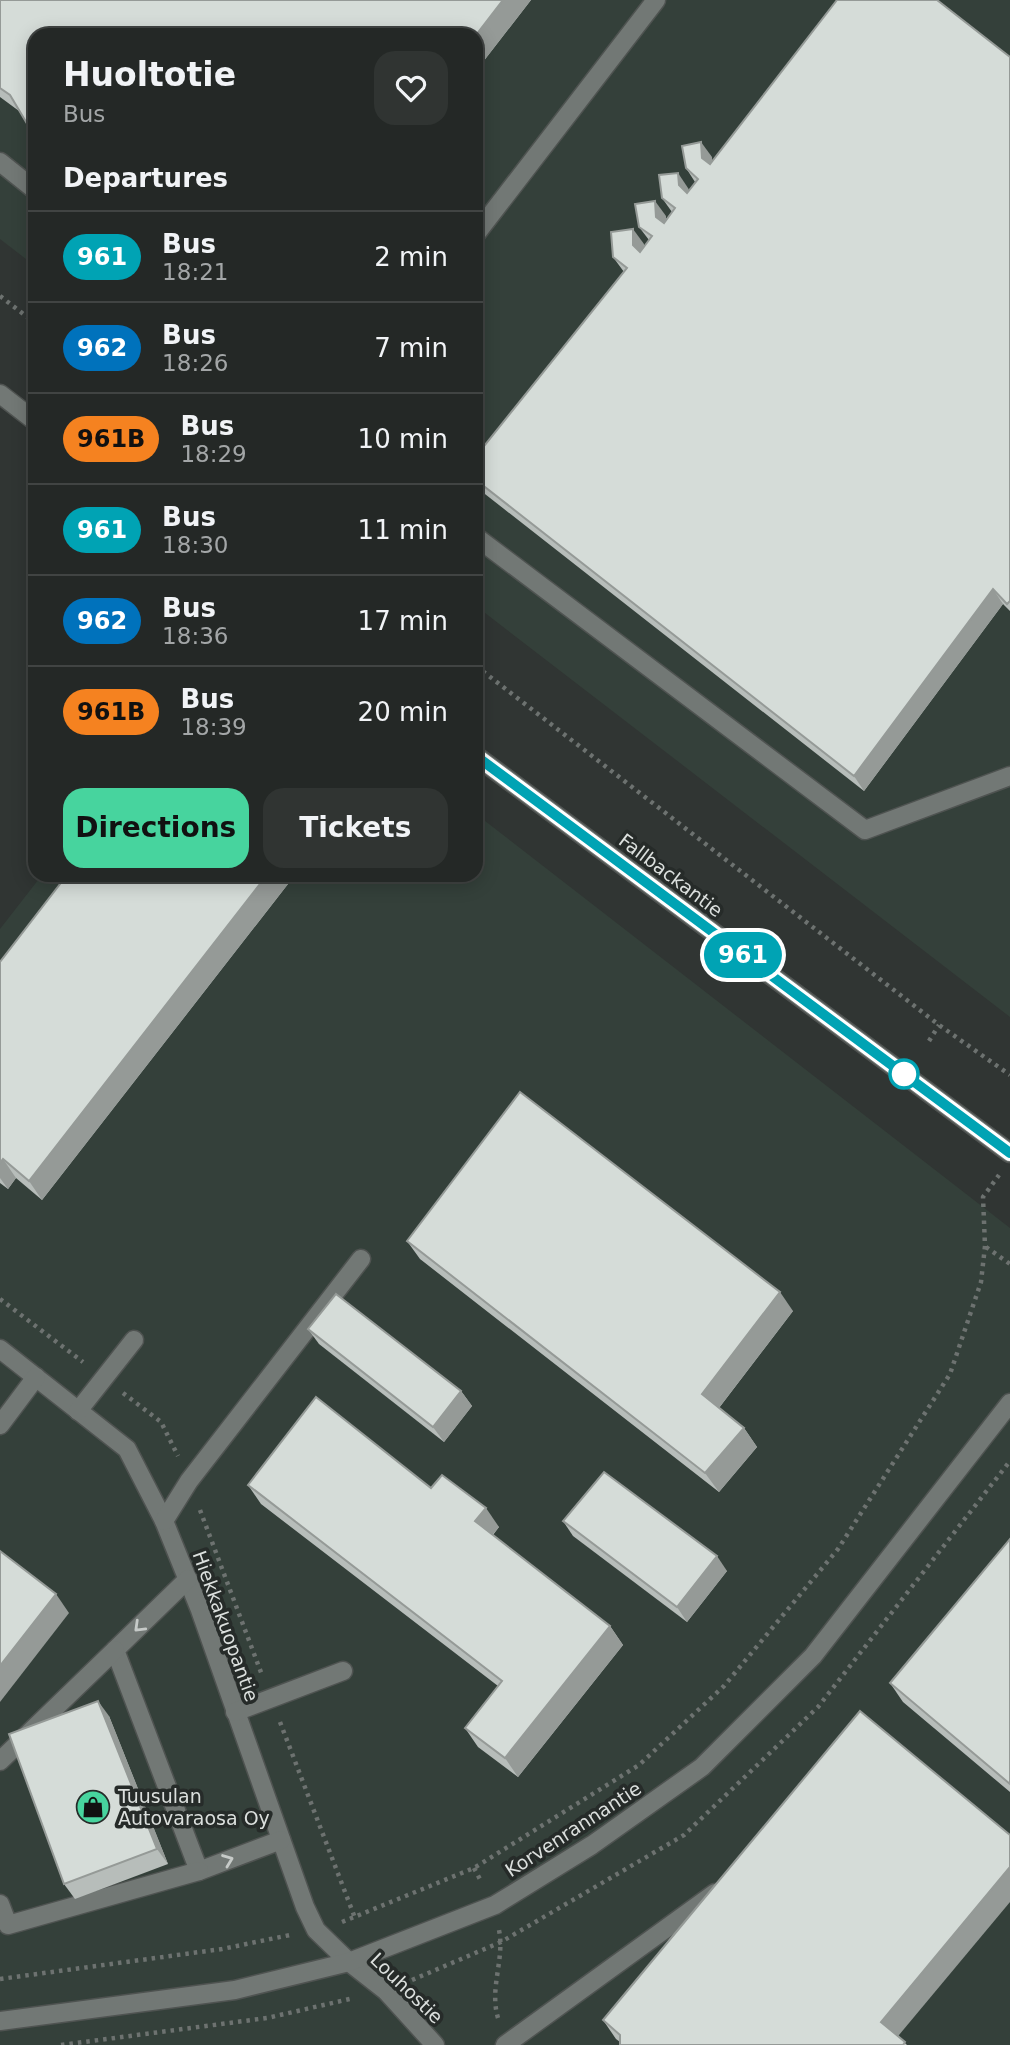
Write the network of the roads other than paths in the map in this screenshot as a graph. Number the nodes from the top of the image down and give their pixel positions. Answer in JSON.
{"nodes":[{"id":1,"x":656,"y":0,"type":"edge"},
{"id":2,"x":0,"y":162,"type":"edge"},
{"id":3,"x":28,"y":184,"type":"edge"},
{"id":4,"x":483,"y":225,"type":"edge"},
{"id":5,"x":0,"y":394,"type":"edge"},
{"id":6,"x":28,"y":416,"type":"edge"},
{"id":7,"x":483,"y":542,"type":"edge"},
{"id":8,"x":483,"y":761,"type":"edge"},
{"id":9,"x":1010,"y":776,"type":"edge"},
{"id":10,"x":1007,"y":1161,"type":"edge"},
{"id":11,"x":361,"y":1259,"type":"dead end"},
{"id":12,"x":134,"y":1340,"type":"dead end"},
{"id":13,"x":0,"y":1349,"type":"edge"},
{"id":14,"x":36,"y":1377,"type":"junction"},
{"id":15,"x":1010,"y":1403,"type":"edge"},
{"id":16,"x":78,"y":1411,"type":"junction"},
{"id":17,"x":0,"y":1424,"type":"edge"},
{"id":18,"x":164,"y":1521,"type":"junction"},
{"id":19,"x":188,"y":1579,"type":"junction"},
{"id":20,"x":115,"y":1650,"type":"junction"},
{"id":21,"x":343,"y":1671,"type":"dead end"},
{"id":22,"x":235,"y":1712,"type":"junction"},
{"id":23,"x":0,"y":1761,"type":"edge"},
{"id":24,"x":281,"y":1840,"type":"junction"},
{"id":25,"x":199,"y":1871,"type":"junction"},
{"id":26,"x":718,"y":1891,"type":"edge"},
{"id":27,"x":0,"y":1903,"type":"edge"},
{"id":28,"x":349,"y":1962,"type":"junction"},
{"id":29,"x":0,"y":2021,"type":"edge"},
{"id":30,"x":435,"y":2045,"type":"edge"},
{"id":31,"x":505,"y":2045,"type":"edge"}],
"edges":[{"from":1,"to":4,"type":"street"},
{"from":2,"to":3,"type":"street"},
{"from":5,"to":6,"type":"street"},
{"from":7,"to":9,"type":"street"},
{"from":8,"to":10,"type":"street","name":"Fallbackantie"},
{"from":11,"to":18,"type":"street"},
{"from":12,"to":16,"type":"street"},
{"from":13,"to":14,"type":"street","name":"Hiekkakuopantie"},
{"from":14,"to":16,"type":"street","name":"Hiekkakuopantie"},
{"from":14,"to":17,"type":"street"},
{"from":15,"to":28,"type":"street","name":"Korvenrannantie"},
{"from":16,"to":18,"type":"street","name":"Hiekkakuopantie"},
{"from":18,"to":19,"type":"street","name":"Hiekkakuopantie"},
{"from":19,"to":20,"type":"street","one_way":true},
{"from":19,"to":22,"type":"street","name":"Hiekkakuopantie"},
{"from":20,"to":23,"type":"street"},
{"from":20,"to":25,"type":"street"},
{"from":21,"to":22,"type":"street"},
{"from":22,"to":24,"type":"street","name":"Hiekkakuopantie"},
{"from":25,"to":24,"type":"street","one_way":true},
{"from":24,"to":28,"type":"street","name":"Hiekkakuopantie"},
{"from":25,"to":27,"type":"street"},
{"from":26,"to":31,"type":"street"},
{"from":28,"to":29,"type":"street","name":"Korvenrannantie"},
{"from":28,"to":30,"type":"street","name":"Louhostie"}]}
